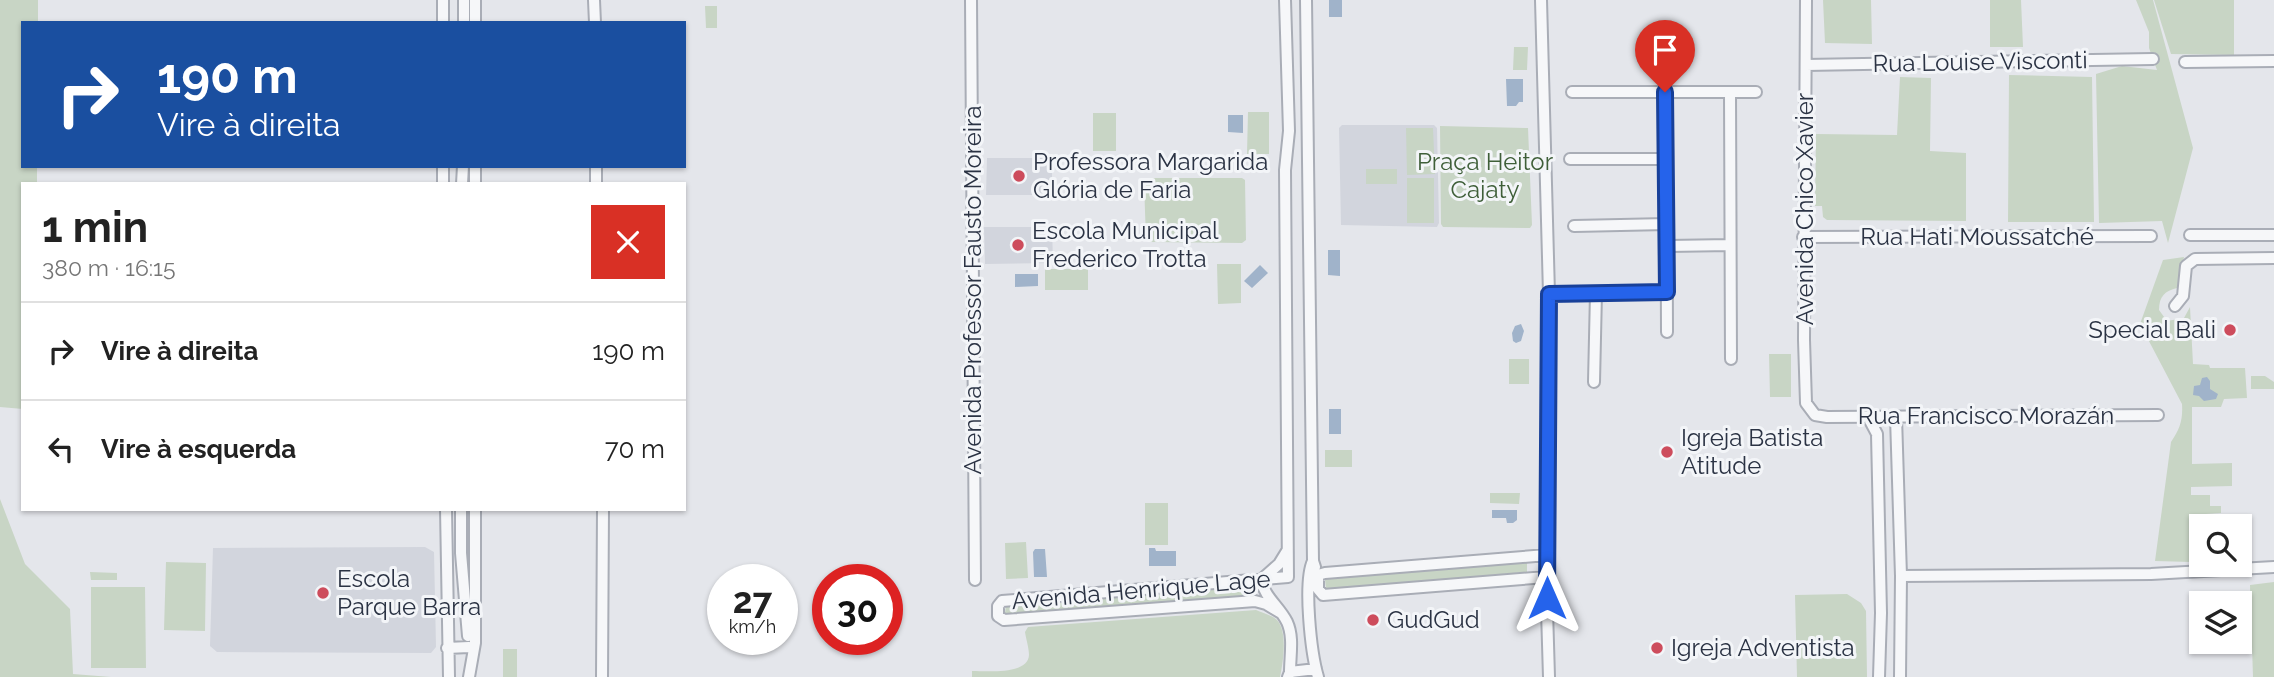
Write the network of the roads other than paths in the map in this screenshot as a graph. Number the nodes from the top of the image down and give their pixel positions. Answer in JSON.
{"nodes":[{"id":1,"x":443,"y":0,"type":"edge"},
{"id":2,"x":464,"y":0,"type":"edge"},
{"id":3,"x":475,"y":0,"type":"edge"},
{"id":4,"x":594,"y":0,"type":"edge"},
{"id":5,"x":971,"y":0,"type":"edge"},
{"id":6,"x":1285,"y":0,"type":"edge"},
{"id":7,"x":1306,"y":0,"type":"edge"},
{"id":8,"x":1541,"y":0,"type":"edge"},
{"id":9,"x":1806,"y":0,"type":"edge"},
{"id":10,"x":443,"y":21,"type":"edge"},
{"id":11,"x":464,"y":21,"type":"edge"},
{"id":12,"x":475,"y":21,"type":"edge"},
{"id":13,"x":595,"y":21,"type":"edge"},
{"id":14,"x":2153,"y":59,"type":"dead end"},
{"id":15,"x":2274,"y":61,"type":"edge"},
{"id":16,"x":2185,"y":62,"type":"dead end"},
{"id":17,"x":1806,"y":65,"type":"junction"},
{"id":18,"x":1572,"y":92,"type":"dead end"},
{"id":19,"x":1665,"y":92,"type":"junction"},
{"id":20,"x":1756,"y":92,"type":"dead end"},
{"id":21,"x":1730,"y":93,"type":"junction"},
{"id":22,"x":1570,"y":159,"type":"dead end"},
{"id":23,"x":1666,"y":159,"type":"junction"},
{"id":24,"x":1667,"y":224,"type":"junction"},
{"id":25,"x":1574,"y":226,"type":"dead end"},
{"id":26,"x":2274,"y":235,"type":"edge"},
{"id":27,"x":2151,"y":236,"type":"dead end"},
{"id":28,"x":2190,"y":236,"type":"dead end"},
{"id":29,"x":1803,"y":237,"type":"junction"},
{"id":30,"x":1730,"y":245,"type":"junction"},
{"id":31,"x":1668,"y":246,"type":"junction"},
{"id":32,"x":2274,"y":258,"type":"edge"},
{"id":33,"x":1667,"y":292,"type":"junction"},
{"id":34,"x":1596,"y":293,"type":"junction"},
{"id":35,"x":1549,"y":294,"type":"junction"},
{"id":36,"x":2175,"y":306,"type":"dead end"},
{"id":37,"x":1667,"y":332,"type":"dead end"},
{"id":38,"x":1731,"y":359,"type":"dead end"},
{"id":39,"x":1594,"y":382,"type":"dead end"},
{"id":40,"x":1815,"y":415,"type":"joint"},
{"id":41,"x":2158,"y":415,"type":"dead end"},
{"id":42,"x":1868,"y":417,"type":"junction"},
{"id":43,"x":1896,"y":417,"type":"junction"},
{"id":44,"x":446,"y":511,"type":"edge"},
{"id":45,"x":461,"y":511,"type":"edge"},
{"id":46,"x":475,"y":511,"type":"edge"},
{"id":47,"x":603,"y":511,"type":"edge"},
{"id":48,"x":1288,"y":549,"type":"junction"},
{"id":49,"x":1547,"y":555,"type":"junction"},
{"id":50,"x":1313,"y":561,"type":"junction"},
{"id":51,"x":2274,"y":567,"type":"edge"},
{"id":52,"x":1318,"y":575,"type":"junction"},
{"id":53,"x":1901,"y":576,"type":"junction"},
{"id":54,"x":1546,"y":577,"type":"junction"},
{"id":55,"x":975,"y":580,"type":"dead end"},
{"id":56,"x":1261,"y":580,"type":"junction"},
{"id":57,"x":1281,"y":613,"type":"junction"},
{"id":58,"x":1881,"y":613,"type":"junction"},
{"id":59,"x":1900,"y":613,"type":"junction"},
{"id":60,"x":469,"y":647,"type":"junction"},
{"id":61,"x":447,"y":648,"type":"junction"},
{"id":62,"x":1317,"y":673,"type":"edge"},
{"id":63,"x":1289,"y":674,"type":"edge"},
{"id":64,"x":449,"y":677,"type":"edge"},
{"id":65,"x":468,"y":677,"type":"edge"},
{"id":66,"x":602,"y":677,"type":"edge"},
{"id":67,"x":1549,"y":677,"type":"edge"},
{"id":68,"x":1879,"y":677,"type":"edge"},
{"id":69,"x":1900,"y":677,"type":"edge"}],
"edges":[{"from":1,"to":10,"type":"street"},
{"from":2,"to":11,"type":"street"},
{"from":3,"to":12,"type":"street"},
{"from":4,"to":13,"type":"street"},
{"from":5,"to":55,"type":"street","name":"Avenida Professor Fausto Moreira"},
{"from":6,"to":48,"type":"street"},
{"from":7,"to":50,"type":"street"},
{"from":8,"to":35,"type":"street"},
{"from":9,"to":17,"type":"street","name":"Avenida Chico Xavier"},
{"from":14,"to":17,"type":"street","name":"Rua Louise Visconti"},
{"from":15,"to":16,"type":"street"},
{"from":17,"to":29,"type":"street","name":"Avenida Chico Xavier"},
{"from":18,"to":19,"type":"street"},
{"from":19,"to":21,"type":"street"},
{"from":19,"to":23,"type":"street"},
{"from":20,"to":21,"type":"street"},
{"from":21,"to":30,"type":"street"},
{"from":22,"to":23,"type":"street"},
{"from":23,"to":24,"type":"street"},
{"from":24,"to":25,"type":"street"},
{"from":24,"to":31,"type":"street"},
{"from":26,"to":28,"type":"street"},
{"from":27,"to":29,"type":"street","name":"Rua Hati Moussatché"},
{"from":29,"to":40,"type":"street","name":"Avenida Chico Xavier"},
{"from":30,"to":31,"type":"street"},
{"from":30,"to":38,"type":"street"},
{"from":31,"to":33,"type":"street"},
{"from":32,"to":36,"type":"street"},
{"from":33,"to":34,"type":"street"},
{"from":33,"to":37,"type":"street"},
{"from":34,"to":35,"type":"street"},
{"from":34,"to":39,"type":"street"},
{"from":35,"to":49,"type":"street"},
{"from":40,"to":42,"type":"street","name":"Rua Francisco Morazán"},
{"from":41,"to":43,"type":"street","name":"Rua Francisco Morazán"},
{"from":42,"to":43,"type":"street","name":"Rua Francisco Morazán"},
{"from":42,"to":58,"type":"street"},
{"from":43,"to":53,"type":"street"},
{"from":44,"to":61,"type":"street"},
{"from":45,"to":60,"type":"street"},
{"from":46,"to":65,"type":"street"},
{"from":47,"to":66,"type":"street"},
{"from":48,"to":56,"type":"street"},
{"from":48,"to":56,"type":"street","name":"Avenida Henrique Lage"},
{"from":49,"to":52,"type":"street"},
{"from":49,"to":54,"type":"street"},
{"from":50,"to":52,"type":"street"},
{"from":50,"to":62,"type":"street"},
{"from":51,"to":53,"type":"street"},
{"from":52,"to":54,"type":"street"},
{"from":53,"to":59,"type":"street"},
{"from":54,"to":67,"type":"street"},
{"from":56,"to":57,"type":"street"},
{"from":56,"to":57,"type":"street","name":"Avenida Henrique Lage"},
{"from":57,"to":63,"type":"street"},
{"from":58,"to":59,"type":"street"},
{"from":58,"to":68,"type":"street"},
{"from":59,"to":69,"type":"street"},
{"from":60,"to":61,"type":"street"},
{"from":60,"to":65,"type":"street"},
{"from":61,"to":64,"type":"street"},
{"from":62,"to":63,"type":"street"},
{"from":64,"to":65,"type":"street"}]}
